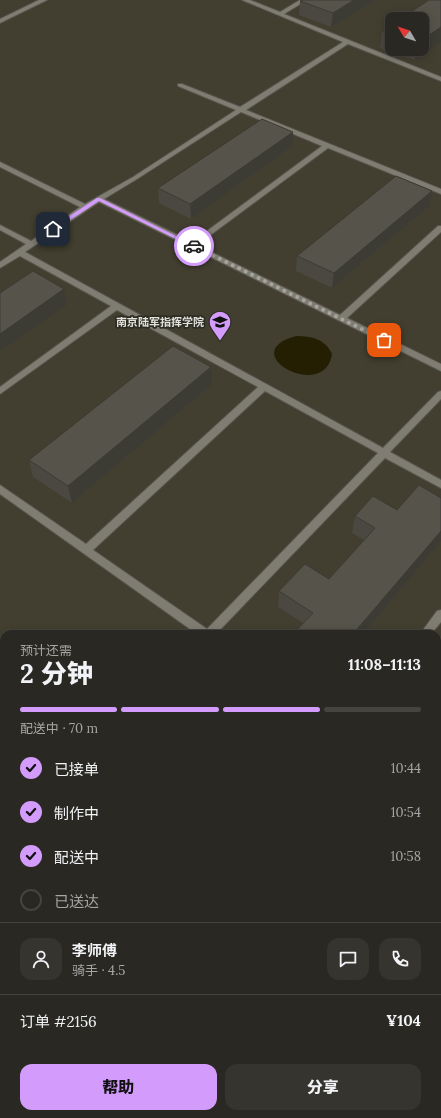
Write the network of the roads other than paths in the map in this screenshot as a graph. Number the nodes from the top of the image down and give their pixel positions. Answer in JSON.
{"nodes":[{"id":1,"x":44,"y":0,"type":"edge"},
{"id":2,"x":245,"y":0,"type":"edge"},
{"id":3,"x":304,"y":0,"type":"edge"},
{"id":4,"x":280,"y":14,"type":"junction"},
{"id":5,"x":0,"y":21,"type":"edge"},
{"id":6,"x":348,"y":41,"type":"junction"},
{"id":7,"x":441,"y":79,"type":"edge"},
{"id":8,"x":180,"y":85,"type":"dead end"},
{"id":9,"x":242,"y":110,"type":"junction"},
{"id":10,"x":328,"y":145,"type":"junction"},
{"id":11,"x":0,"y":164,"type":"edge"},
{"id":12,"x":441,"y":192,"type":"edge"},
{"id":13,"x":98,"y":199,"type":"junction"},
{"id":14,"x":85,"y":207,"type":"junction"},
{"id":15,"x":0,"y":227,"type":"edge"},
{"id":16,"x":441,"y":228,"type":"edge"},
{"id":17,"x":32,"y":244,"type":"junction"},
{"id":18,"x":192,"y":245,"type":"junction"},
{"id":19,"x":20,"y":252,"type":"junction"},
{"id":20,"x":0,"y":266,"type":"edge"},
{"id":21,"x":117,"y":306,"type":"junction"},
{"id":22,"x":341,"y":319,"type":"junction"},
{"id":23,"x":441,"y":368,"type":"edge"},
{"id":24,"x":264,"y":387,"type":"junction"},
{"id":25,"x":0,"y":391,"type":"edge"},
{"id":26,"x":441,"y":394,"type":"edge"},
{"id":27,"x":384,"y":453,"type":"junction"},
{"id":28,"x":441,"y":484,"type":"edge"},
{"id":29,"x":0,"y":488,"type":"edge"},
{"id":30,"x":86,"y":550,"type":"junction"},
{"id":31,"x":441,"y":614,"type":"edge"},
{"id":32,"x":199,"y":630,"type":"edge"},
{"id":33,"x":213,"y":630,"type":"edge"},
{"id":34,"x":428,"y":630,"type":"edge"}],
"edges":[{"from":1,"to":5,"type":"street"},
{"from":2,"to":4,"type":"street"},
{"from":3,"to":4,"type":"street"},
{"from":4,"to":6,"type":"street"},
{"from":6,"to":7,"type":"street"},
{"from":6,"to":9,"type":"street"},
{"from":8,"to":9,"type":"street"},
{"from":9,"to":10,"type":"street"},
{"from":9,"to":13,"type":"street"},
{"from":10,"to":12,"type":"street"},
{"from":10,"to":18,"type":"street"},
{"from":11,"to":14,"type":"street"},
{"from":13,"to":14,"type":"street"},
{"from":13,"to":18,"type":"street"},
{"from":14,"to":17,"type":"street"},
{"from":15,"to":17,"type":"street"},
{"from":16,"to":22,"type":"street"},
{"from":17,"to":19,"type":"street"},
{"from":18,"to":22,"type":"street"},
{"from":19,"to":20,"type":"street"},
{"from":19,"to":21,"type":"street"},
{"from":21,"to":24,"type":"street"},
{"from":21,"to":25,"type":"street"},
{"from":22,"to":23,"type":"street"},
{"from":24,"to":27,"type":"street"},
{"from":24,"to":30,"type":"street"},
{"from":26,"to":27,"type":"street"},
{"from":27,"to":28,"type":"street"},
{"from":27,"to":33,"type":"street"},
{"from":29,"to":30,"type":"street"},
{"from":30,"to":32,"type":"street"},
{"from":31,"to":34,"type":"street"}]}
